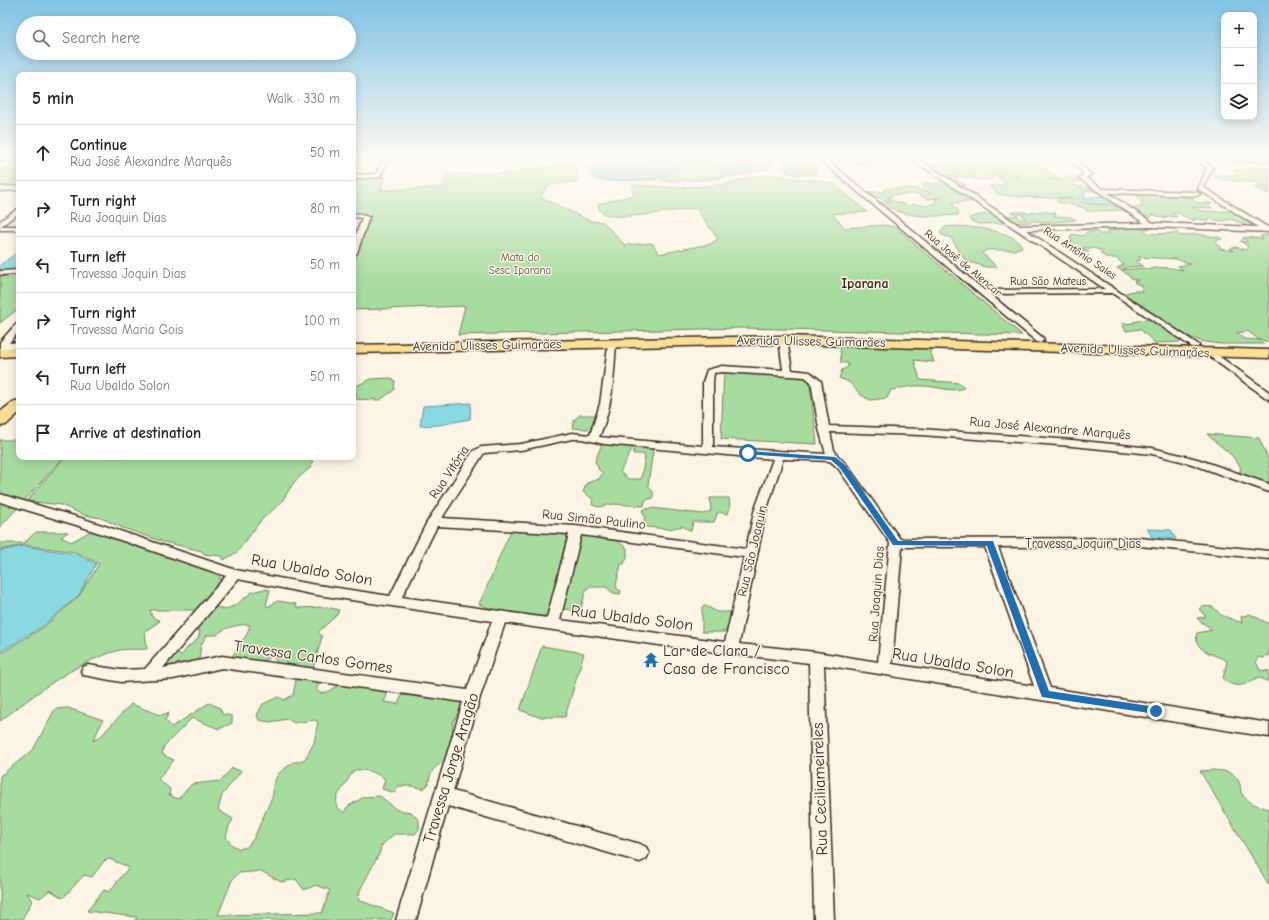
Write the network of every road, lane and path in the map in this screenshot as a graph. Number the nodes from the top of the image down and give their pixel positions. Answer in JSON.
{"nodes":[{"id":1,"x":870,"y":199,"type":"edge"},
{"id":2,"x":976,"y":199,"type":"edge"},
{"id":3,"x":1113,"y":199,"type":"edge"},
{"id":4,"x":1218,"y":199,"type":"edge"},
{"id":5,"x":16,"y":212,"type":"edge"},
{"id":6,"x":356,"y":214,"type":"edge"},
{"id":7,"x":0,"y":224,"type":"edge"},
{"id":8,"x":1151,"y":226,"type":"junction"},
{"id":9,"x":0,"y":228,"type":"edge"},
{"id":10,"x":16,"y":228,"type":"edge"},
{"id":11,"x":1020,"y":228,"type":"junction"},
{"id":12,"x":1267,"y":229,"type":"edge"},
{"id":13,"x":356,"y":245,"type":"edge"},
{"id":14,"x":16,"y":272,"type":"edge"},
{"id":15,"x":0,"y":273,"type":"edge"},
{"id":16,"x":1115,"y":291,"type":"junction"},
{"id":17,"x":982,"y":292,"type":"junction"},
{"id":18,"x":16,"y":330,"type":"edge"},
{"id":19,"x":783,"y":340,"type":"junction"},
{"id":20,"x":1040,"y":340,"type":"junction"},
{"id":21,"x":356,"y":342,"type":"edge"},
{"id":22,"x":612,"y":342,"type":"junction"},
{"id":23,"x":1195,"y":345,"type":"junction"},
{"id":24,"x":16,"y":346,"type":"edge"},
{"id":25,"x":1121,"y":346,"type":"junction"},
{"id":26,"x":1269,"y":347,"type":"edge"},
{"id":27,"x":1,"y":349,"type":"edge"},
{"id":28,"x":356,"y":349,"type":"edge"},
{"id":29,"x":16,"y":352,"type":"edge"},
{"id":30,"x":1210,"y":352,"type":"junction"},
{"id":31,"x":1269,"y":354,"type":"edge"},
{"id":32,"x":788,"y":374,"type":"junction"},
{"id":33,"x":1269,"y":397,"type":"edge"},
{"id":34,"x":16,"y":408,"type":"edge"},
{"id":35,"x":0,"y":421,"type":"edge"},
{"id":36,"x":824,"y":430,"type":"junction"},
{"id":37,"x":587,"y":437,"type":"junction"},
{"id":38,"x":708,"y":449,"type":"junction"},
{"id":39,"x":779,"y":456,"type":"junction"},
{"id":40,"x":833,"y":458,"type":"junction"},
{"id":41,"x":1269,"y":488,"type":"edge"},
{"id":42,"x":0,"y":498,"type":"edge"},
{"id":43,"x":433,"y":522,"type":"junction"},
{"id":44,"x":576,"y":530,"type":"junction"},
{"id":45,"x":990,"y":543,"type":"junction"},
{"id":46,"x":896,"y":544,"type":"junction"},
{"id":47,"x":751,"y":554,"type":"junction"},
{"id":48,"x":1269,"y":555,"type":"edge"},
{"id":49,"x":235,"y":574,"type":"junction"},
{"id":50,"x":394,"y":601,"type":"junction"},
{"id":51,"x":500,"y":617,"type":"junction"},
{"id":52,"x":552,"y":625,"type":"junction"},
{"id":53,"x":731,"y":647,"type":"junction"},
{"id":54,"x":816,"y":658,"type":"junction"},
{"id":55,"x":884,"y":670,"type":"junction"},
{"id":56,"x":88,"y":672,"type":"dead end"},
{"id":57,"x":149,"y":674,"type":"junction"},
{"id":58,"x":1045,"y":695,"type":"junction"},
{"id":59,"x":472,"y":697,"type":"junction"},
{"id":60,"x":1269,"y":730,"type":"edge"},
{"id":61,"x":442,"y":796,"type":"junction"},
{"id":62,"x":640,"y":853,"type":"dead end"},
{"id":63,"x":406,"y":920,"type":"edge"},
{"id":64,"x":824,"y":920,"type":"edge"}],
"edges":[{"from":1,"to":17,"type":"street","name":"Rua José de Alencar"},
{"from":2,"to":11,"type":"street","name":"Rua Antônio Sales"},
{"from":3,"to":8,"type":"street"},
{"from":4,"to":12,"type":"street"},
{"from":5,"to":7,"type":"street"},
{"from":6,"to":13,"type":"street"},
{"from":8,"to":11,"type":"street"},
{"from":8,"to":12,"type":"street"},
{"from":9,"to":10,"type":"street"},
{"from":11,"to":16,"type":"street","name":"Rua Antônio Sales"},
{"from":14,"to":15,"type":"street"},
{"from":16,"to":17,"type":"street","name":"Rua São Mateus"},
{"from":16,"to":23,"type":"street","name":"Rua Antônio Sales"},
{"from":17,"to":20,"type":"street","name":"Rua José de Alencar"},
{"from":18,"to":27,"type":"street"},
{"from":19,"to":22,"type":"main road","name":"Avenida Ulisses Guimarães"},
{"from":19,"to":25,"type":"main road","name":"Avenida Ulisses Guimarães"},
{"from":19,"to":32,"type":"street"},
{"from":20,"to":21,"type":"main road","name":"Avenida Ulisses Guimarães"},
{"from":20,"to":25,"type":"main road","name":"Avenida Ulisses Guimarães"},
{"from":22,"to":28,"type":"main road","name":"Avenida Ulisses Guimarães"},
{"from":22,"to":37,"type":"street"},
{"from":23,"to":25,"type":"main road","name":"Avenida Ulisses Guimarães"},
{"from":23,"to":26,"type":"main road","name":"Avenida Ulisses Guimarães"},
{"from":24,"to":27,"type":"street"},
{"from":25,"to":30,"type":"main road","name":"Avenida Ulisses Guimarães"},
{"from":27,"to":29,"type":"main road"},
{"from":30,"to":31,"type":"main road","name":"Avenida Ulisses Guimarães"},
{"from":30,"to":33,"type":"street"},
{"from":32,"to":36,"type":"street","name":"Rua Joaquin Dias"},
{"from":32,"to":38,"type":"street","name":"Rua Joaquin Dias"},
{"from":34,"to":35,"type":"main road"},
{"from":36,"to":40,"type":"street","name":"Rua Joaquin Dias"},
{"from":36,"to":41,"type":"street","name":"Rua José Alexandre Marquês"},
{"from":37,"to":38,"type":"street"},
{"from":37,"to":43,"type":"street","name":"Rua Vitória"},
{"from":38,"to":39,"type":"street"},
{"from":39,"to":40,"type":"street"},
{"from":39,"to":47,"type":"street","name":"Rua São Joaquin"},
{"from":40,"to":46,"type":"street","name":"Rua Joaquin Dias"},
{"from":42,"to":49,"type":"street","name":"Rua Ubaldo Solon"},
{"from":43,"to":44,"type":"street","name":"Rua Simão Paulino"},
{"from":43,"to":50,"type":"street","name":"Rua Vitória"},
{"from":44,"to":47,"type":"street","name":"Rua Simão Paulino"},
{"from":44,"to":52,"type":"street"},
{"from":45,"to":46,"type":"street","name":"Travessa Joquin Dias"},
{"from":45,"to":48,"type":"street","name":"Travessa Joquin Dias"},
{"from":45,"to":58,"type":"street"},
{"from":46,"to":55,"type":"street","name":"Rua Joaquin Dias"},
{"from":47,"to":53,"type":"street","name":"Rua São Joaquin"},
{"from":49,"to":50,"type":"street","name":"Rua Ubaldo Solon"},
{"from":49,"to":57,"type":"street"},
{"from":50,"to":51,"type":"street","name":"Rua Ubaldo Solon"},
{"from":51,"to":52,"type":"street","name":"Rua Ubaldo Solon"},
{"from":51,"to":59,"type":"street","name":"Travessa Jorge Aragão"},
{"from":52,"to":53,"type":"street","name":"Rua Ubaldo Solon"},
{"from":53,"to":54,"type":"street","name":"Rua Ubaldo Solon"},
{"from":54,"to":55,"type":"street","name":"Rua Ubaldo Solon"},
{"from":54,"to":64,"type":"street","name":"Rua Ceciliameireles"},
{"from":55,"to":58,"type":"street","name":"Rua Ubaldo Solon"},
{"from":56,"to":57,"type":"street","name":"Travessa Carlos Gomes"},
{"from":57,"to":59,"type":"street","name":"Travessa Carlos Gomes"},
{"from":58,"to":60,"type":"street","name":"Rua Ubaldo Solon"},
{"from":59,"to":61,"type":"street","name":"Travessa Jorge Aragão"},
{"from":61,"to":62,"type":"street"},
{"from":61,"to":63,"type":"street","name":"Travessa Jorge Aragão"}]}
